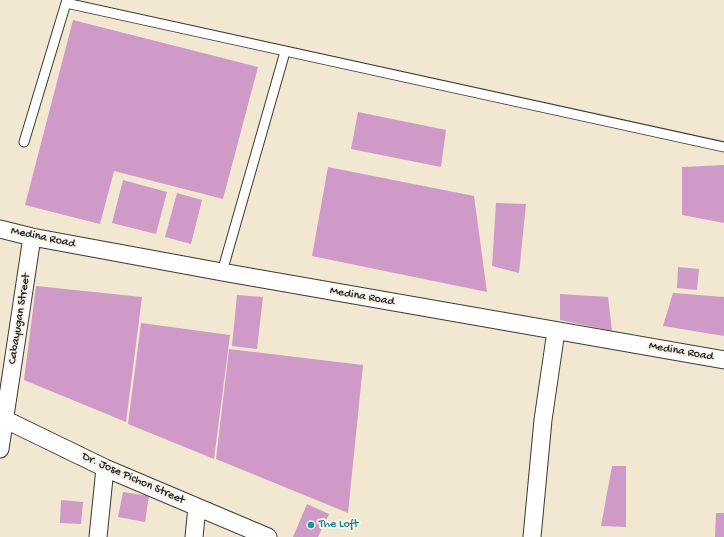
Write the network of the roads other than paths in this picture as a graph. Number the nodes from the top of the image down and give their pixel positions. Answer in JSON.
{"nodes":[{"id":1,"x":286,"y":52,"type":"junction"},
{"id":2,"x":24,"y":142,"type":"dead end"},
{"id":3,"x":724,"y":147,"type":"edge"},
{"id":4,"x":0,"y":229,"type":"edge"},
{"id":5,"x":32,"y":237,"type":"junction"},
{"id":6,"x":222,"y":272,"type":"junction"},
{"id":7,"x":556,"y":331,"type":"junction"},
{"id":8,"x":724,"y":360,"type":"edge"},
{"id":9,"x":2,"y":419,"type":"edge"},
{"id":10,"x":0,"y":449,"type":"edge"},
{"id":11,"x":105,"y":468,"type":"junction"},
{"id":12,"x":197,"y":507,"type":"junction"},
{"id":13,"x":98,"y":537,"type":"edge"},
{"id":14,"x":194,"y":537,"type":"edge"},
{"id":15,"x":268,"y":537,"type":"edge"},
{"id":16,"x":532,"y":537,"type":"edge"}],
"edges":[{"from":1,"to":2,"type":"lane"},
{"from":1,"to":3,"type":"lane"},
{"from":1,"to":6,"type":"lane"},
{"from":4,"to":5,"type":"street","name":"Medina Road"},
{"from":5,"to":6,"type":"street","name":"Medina Road"},
{"from":5,"to":9,"type":"street","name":"Cabayugan Street"},
{"from":6,"to":7,"type":"street","name":"Medina Road"},
{"from":7,"to":8,"type":"street","name":"Medina Road"},
{"from":7,"to":16,"type":"street"},
{"from":9,"to":10,"type":"street","name":"Cabayugan Street"},
{"from":9,"to":11,"type":"street","name":"Dr. Jose Pichon Street"},
{"from":11,"to":12,"type":"street","name":"Dr. Jose Pichon Street"},
{"from":11,"to":13,"type":"street"},
{"from":12,"to":14,"type":"street"},
{"from":12,"to":15,"type":"street","name":"Dr. Jose Pichon Street"}]}
